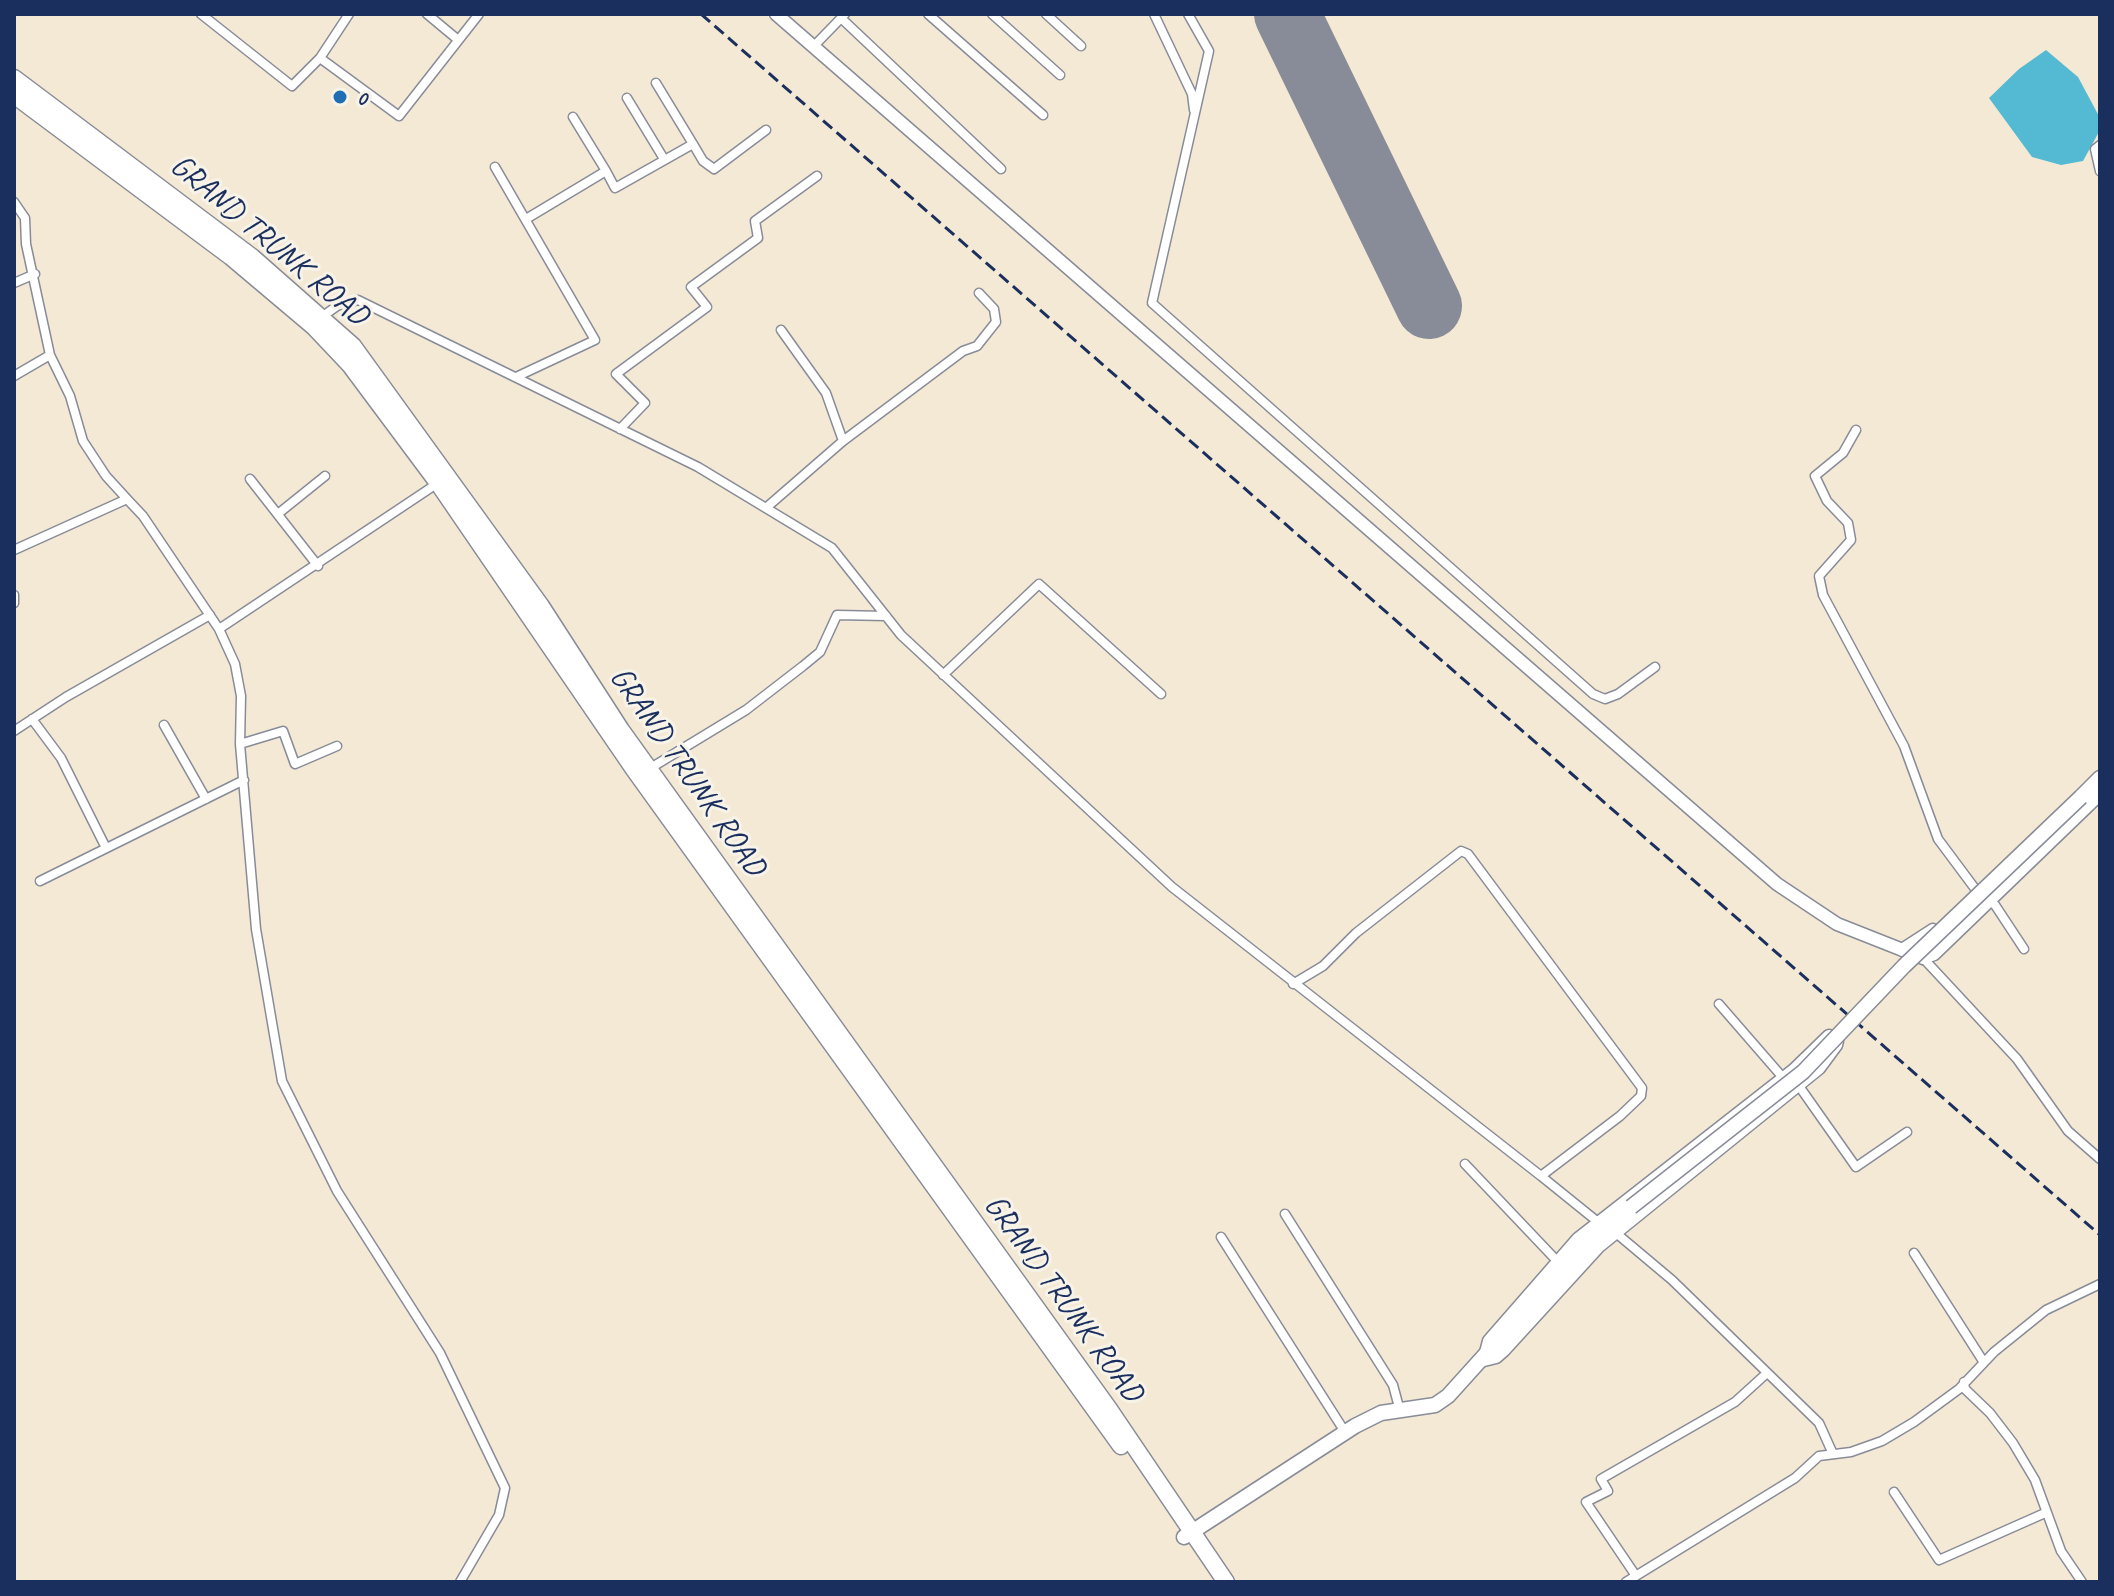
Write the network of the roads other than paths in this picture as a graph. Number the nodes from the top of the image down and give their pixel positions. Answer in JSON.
{"nodes":[{"id":1,"x":201,"y":14,"type":"edge"},
{"id":2,"x":349,"y":14,"type":"edge"},
{"id":3,"x":427,"y":14,"type":"edge"},
{"id":4,"x":479,"y":14,"type":"edge"},
{"id":5,"x":776,"y":14,"type":"edge"},
{"id":6,"x":928,"y":14,"type":"edge"},
{"id":7,"x":992,"y":14,"type":"edge"},
{"id":8,"x":1046,"y":14,"type":"edge"},
{"id":9,"x":1154,"y":14,"type":"edge"},
{"id":10,"x":1188,"y":14,"type":"edge"},
{"id":11,"x":843,"y":16,"type":"edge"},
{"id":12,"x":457,"y":39,"type":"junction"},
{"id":13,"x":1081,"y":46,"type":"dead end"},
{"id":14,"x":813,"y":47,"type":"junction"},
{"id":15,"x":320,"y":58,"type":"junction"},
{"id":16,"x":1060,"y":75,"type":"dead end"},
{"id":17,"x":14,"y":78,"type":"edge"},
{"id":18,"x":656,"y":83,"type":"dead end"},
{"id":19,"x":14,"y":95,"type":"edge"},
{"id":20,"x":627,"y":98,"type":"dead end"},
{"id":21,"x":1043,"y":115,"type":"dead end"},
{"id":22,"x":573,"y":117,"type":"dead end"},
{"id":23,"x":1195,"y":119,"type":"junction"},
{"id":24,"x":766,"y":130,"type":"dead end"},
{"id":25,"x":693,"y":144,"type":"junction"},
{"id":26,"x":2100,"y":145,"type":"edge"},
{"id":27,"x":664,"y":159,"type":"junction"},
{"id":28,"x":495,"y":167,"type":"dead end"},
{"id":29,"x":1001,"y":169,"type":"dead end"},
{"id":30,"x":606,"y":171,"type":"junction"},
{"id":31,"x":2100,"y":171,"type":"edge"},
{"id":32,"x":817,"y":176,"type":"dead end"},
{"id":33,"x":14,"y":202,"type":"edge"},
{"id":34,"x":526,"y":219,"type":"junction"},
{"id":35,"x":35,"y":274,"type":"junction"},
{"id":36,"x":14,"y":283,"type":"edge"},
{"id":37,"x":979,"y":293,"type":"dead end"},
{"id":38,"x":323,"y":316,"type":"junction"},
{"id":39,"x":781,"y":330,"type":"dead end"},
{"id":40,"x":50,"y":355,"type":"junction"},
{"id":41,"x":14,"y":376,"type":"edge"},
{"id":42,"x":516,"y":377,"type":"junction"},
{"id":43,"x":620,"y":429,"type":"junction"},
{"id":44,"x":1856,"y":430,"type":"dead end"},
{"id":45,"x":843,"y":441,"type":"junction"},
{"id":46,"x":325,"y":476,"type":"dead end"},
{"id":47,"x":250,"y":479,"type":"dead end"},
{"id":48,"x":438,"y":483,"type":"junction"},
{"id":49,"x":127,"y":499,"type":"junction"},
{"id":50,"x":767,"y":507,"type":"junction"},
{"id":51,"x":279,"y":513,"type":"junction"},
{"id":52,"x":14,"y":550,"type":"edge"},
{"id":53,"x":318,"y":566,"type":"junction"},
{"id":54,"x":14,"y":595,"type":"edge"},
{"id":55,"x":14,"y":603,"type":"edge"},
{"id":56,"x":210,"y":615,"type":"junction"},
{"id":57,"x":886,"y":616,"type":"junction"},
{"id":58,"x":219,"y":629,"type":"junction"},
{"id":59,"x":1655,"y":667,"type":"dead end"},
{"id":60,"x":943,"y":675,"type":"junction"},
{"id":61,"x":1161,"y":694,"type":"dead end"},
{"id":62,"x":32,"y":719,"type":"junction"},
{"id":63,"x":164,"y":725,"type":"dead end"},
{"id":64,"x":14,"y":731,"type":"edge"},
{"id":65,"x":240,"y":744,"type":"junction"},
{"id":66,"x":337,"y":746,"type":"dead end"},
{"id":67,"x":649,"y":769,"type":"junction"},
{"id":68,"x":2100,"y":769,"type":"edge"},
{"id":69,"x":2100,"y":778,"type":"edge"},
{"id":70,"x":244,"y":780,"type":"junction"},
{"id":71,"x":2100,"y":794,"type":"edge"},
{"id":72,"x":206,"y":799,"type":"junction"},
{"id":73,"x":106,"y":848,"type":"junction"},
{"id":74,"x":40,"y":881,"type":"dead end"},
{"id":75,"x":1976,"y":890,"type":"junction"},
{"id":76,"x":1989,"y":901,"type":"junction"},
{"id":77,"x":2024,"y":949,"type":"dead end"},
{"id":78,"x":1902,"y":950,"type":"junction"},
{"id":79,"x":1923,"y":958,"type":"junction"},
{"id":80,"x":1293,"y":984,"type":"junction"},
{"id":81,"x":1719,"y":1004,"type":"dead end"},
{"id":82,"x":1783,"y":1078,"type":"junction"},
{"id":83,"x":1796,"y":1088,"type":"junction"},
{"id":84,"x":1907,"y":1132,"type":"dead end"},
{"id":85,"x":2100,"y":1159,"type":"edge"},
{"id":86,"x":1465,"y":1164,"type":"dead end"},
{"id":87,"x":1541,"y":1176,"type":"junction"},
{"id":88,"x":1285,"y":1214,"type":"dead end"},
{"id":89,"x":1598,"y":1222,"type":"junction"},
{"id":90,"x":1616,"y":1233,"type":"junction"},
{"id":91,"x":1221,"y":1237,"type":"dead end"},
{"id":92,"x":1914,"y":1253,"type":"dead end"},
{"id":93,"x":1558,"y":1262,"type":"junction"},
{"id":94,"x":2100,"y":1284,"type":"edge"},
{"id":95,"x":1484,"y":1360,"type":"junction"},
{"id":96,"x":1983,"y":1361,"type":"junction"},
{"id":97,"x":1767,"y":1373,"type":"junction"},
{"id":98,"x":1964,"y":1382,"type":"junction"},
{"id":99,"x":1400,"y":1411,"type":"junction"},
{"id":100,"x":1345,"y":1432,"type":"junction"},
{"id":101,"x":1833,"y":1454,"type":"junction"},
{"id":102,"x":1894,"y":1492,"type":"dead end"},
{"id":103,"x":2045,"y":1513,"type":"junction"},
{"id":104,"x":1188,"y":1535,"type":"junction"},
{"id":105,"x":1636,"y":1576,"type":"junction"},
{"id":106,"x":460,"y":1582,"type":"edge"},
{"id":107,"x":1215,"y":1582,"type":"edge"},
{"id":108,"x":1226,"y":1582,"type":"edge"},
{"id":109,"x":1626,"y":1582,"type":"edge"},
{"id":110,"x":2082,"y":1582,"type":"edge"}],
"edges":[{"from":1,"to":15,"type":"street"},
{"from":2,"to":15,"type":"street"},
{"from":3,"to":12,"type":"street"},
{"from":4,"to":12,"type":"street"},
{"from":5,"to":14,"type":"main road"},
{"from":6,"to":21,"type":"street"},
{"from":7,"to":16,"type":"street"},
{"from":8,"to":13,"type":"street"},
{"from":9,"to":23,"type":"street"},
{"from":10,"to":23,"type":"street"},
{"from":11,"to":14,"type":"street"},
{"from":11,"to":29,"type":"street"},
{"from":12,"to":15,"type":"street"},
{"from":14,"to":78,"type":"main road"},
{"from":17,"to":38,"type":"highway","name":"GRAND TRUNK ROAD"},
{"from":18,"to":25,"type":"street"},
{"from":19,"to":48,"type":"highway","name":"GRAND TRUNK ROAD"},
{"from":20,"to":27,"type":"street"},
{"from":22,"to":30,"type":"street"},
{"from":23,"to":59,"type":"street"},
{"from":24,"to":25,"type":"street"},
{"from":25,"to":27,"type":"street"},
{"from":26,"to":31,"type":"street"},
{"from":27,"to":30,"type":"street"},
{"from":28,"to":34,"type":"street"},
{"from":30,"to":34,"type":"street"},
{"from":32,"to":43,"type":"street"},
{"from":33,"to":35,"type":"street"},
{"from":34,"to":42,"type":"street"},
{"from":35,"to":36,"type":"street"},
{"from":35,"to":40,"type":"street"},
{"from":37,"to":45,"type":"street"},
{"from":38,"to":42,"type":"street"},
{"from":38,"to":67,"type":"highway","name":"GRAND TRUNK ROAD"},
{"from":39,"to":45,"type":"street"},
{"from":40,"to":41,"type":"street"},
{"from":40,"to":49,"type":"street"},
{"from":42,"to":43,"type":"street"},
{"from":43,"to":50,"type":"street"},
{"from":44,"to":75,"type":"street"},
{"from":45,"to":50,"type":"street"},
{"from":46,"to":51,"type":"street"},
{"from":47,"to":51,"type":"street"},
{"from":48,"to":53,"type":"street"},
{"from":48,"to":104,"type":"highway","name":"GRAND TRUNK ROAD"},
{"from":49,"to":52,"type":"street"},
{"from":49,"to":56,"type":"street"},
{"from":50,"to":57,"type":"street"},
{"from":51,"to":53,"type":"street"},
{"from":53,"to":58,"type":"street"},
{"from":54,"to":55,"type":"street"},
{"from":56,"to":58,"type":"street"},
{"from":56,"to":62,"type":"street"},
{"from":57,"to":60,"type":"street"},
{"from":57,"to":67,"type":"street"},
{"from":58,"to":65,"type":"street"},
{"from":60,"to":61,"type":"street"},
{"from":60,"to":80,"type":"street"},
{"from":62,"to":64,"type":"street"},
{"from":62,"to":73,"type":"street"},
{"from":63,"to":72,"type":"street"},
{"from":65,"to":66,"type":"street"},
{"from":65,"to":70,"type":"street"},
{"from":67,"to":104,"type":"highway","name":"GRAND TRUNK ROAD"},
{"from":68,"to":75,"type":"main road"},
{"from":69,"to":95,"type":"main road","bridge":true},
{"from":70,"to":72,"type":"street"},
{"from":70,"to":106,"type":"street"},
{"from":71,"to":76,"type":"main road"},
{"from":72,"to":73,"type":"street"},
{"from":73,"to":74,"type":"street"},
{"from":75,"to":76,"type":"street"},
{"from":75,"to":78,"type":"main road"},
{"from":76,"to":77,"type":"street"},
{"from":76,"to":79,"type":"main road"},
{"from":78,"to":79,"type":"main road"},
{"from":79,"to":85,"type":"street"},
{"from":80,"to":87,"type":"street"},
{"from":80,"to":87,"type":"street"},
{"from":81,"to":82,"type":"street"},
{"from":82,"to":83,"type":"street"},
{"from":82,"to":83,"type":"main road"},
{"from":82,"to":89,"type":"main road"},
{"from":83,"to":84,"type":"street"},
{"from":83,"to":90,"type":"main road"},
{"from":86,"to":93,"type":"street"},
{"from":87,"to":89,"type":"street"},
{"from":88,"to":99,"type":"street"},
{"from":89,"to":93,"type":"main road"},
{"from":90,"to":95,"type":"main road"},
{"from":90,"to":97,"type":"street"},
{"from":91,"to":100,"type":"street"},
{"from":92,"to":96,"type":"street"},
{"from":93,"to":95,"type":"main road"},
{"from":94,"to":96,"type":"street"},
{"from":95,"to":99,"type":"main road"},
{"from":96,"to":98,"type":"street"},
{"from":97,"to":101,"type":"street"},
{"from":97,"to":105,"type":"street"},
{"from":98,"to":101,"type":"street"},
{"from":98,"to":103,"type":"street"},
{"from":99,"to":100,"type":"main road"},
{"from":100,"to":104,"type":"main road"},
{"from":101,"to":105,"type":"street"},
{"from":102,"to":103,"type":"street"},
{"from":103,"to":110,"type":"street"},
{"from":104,"to":107,"type":"highway","name":"GRAND TRUNK ROAD"},
{"from":104,"to":108,"type":"highway","name":"GRAND TRUNK ROAD"},
{"from":105,"to":109,"type":"street"}]}
